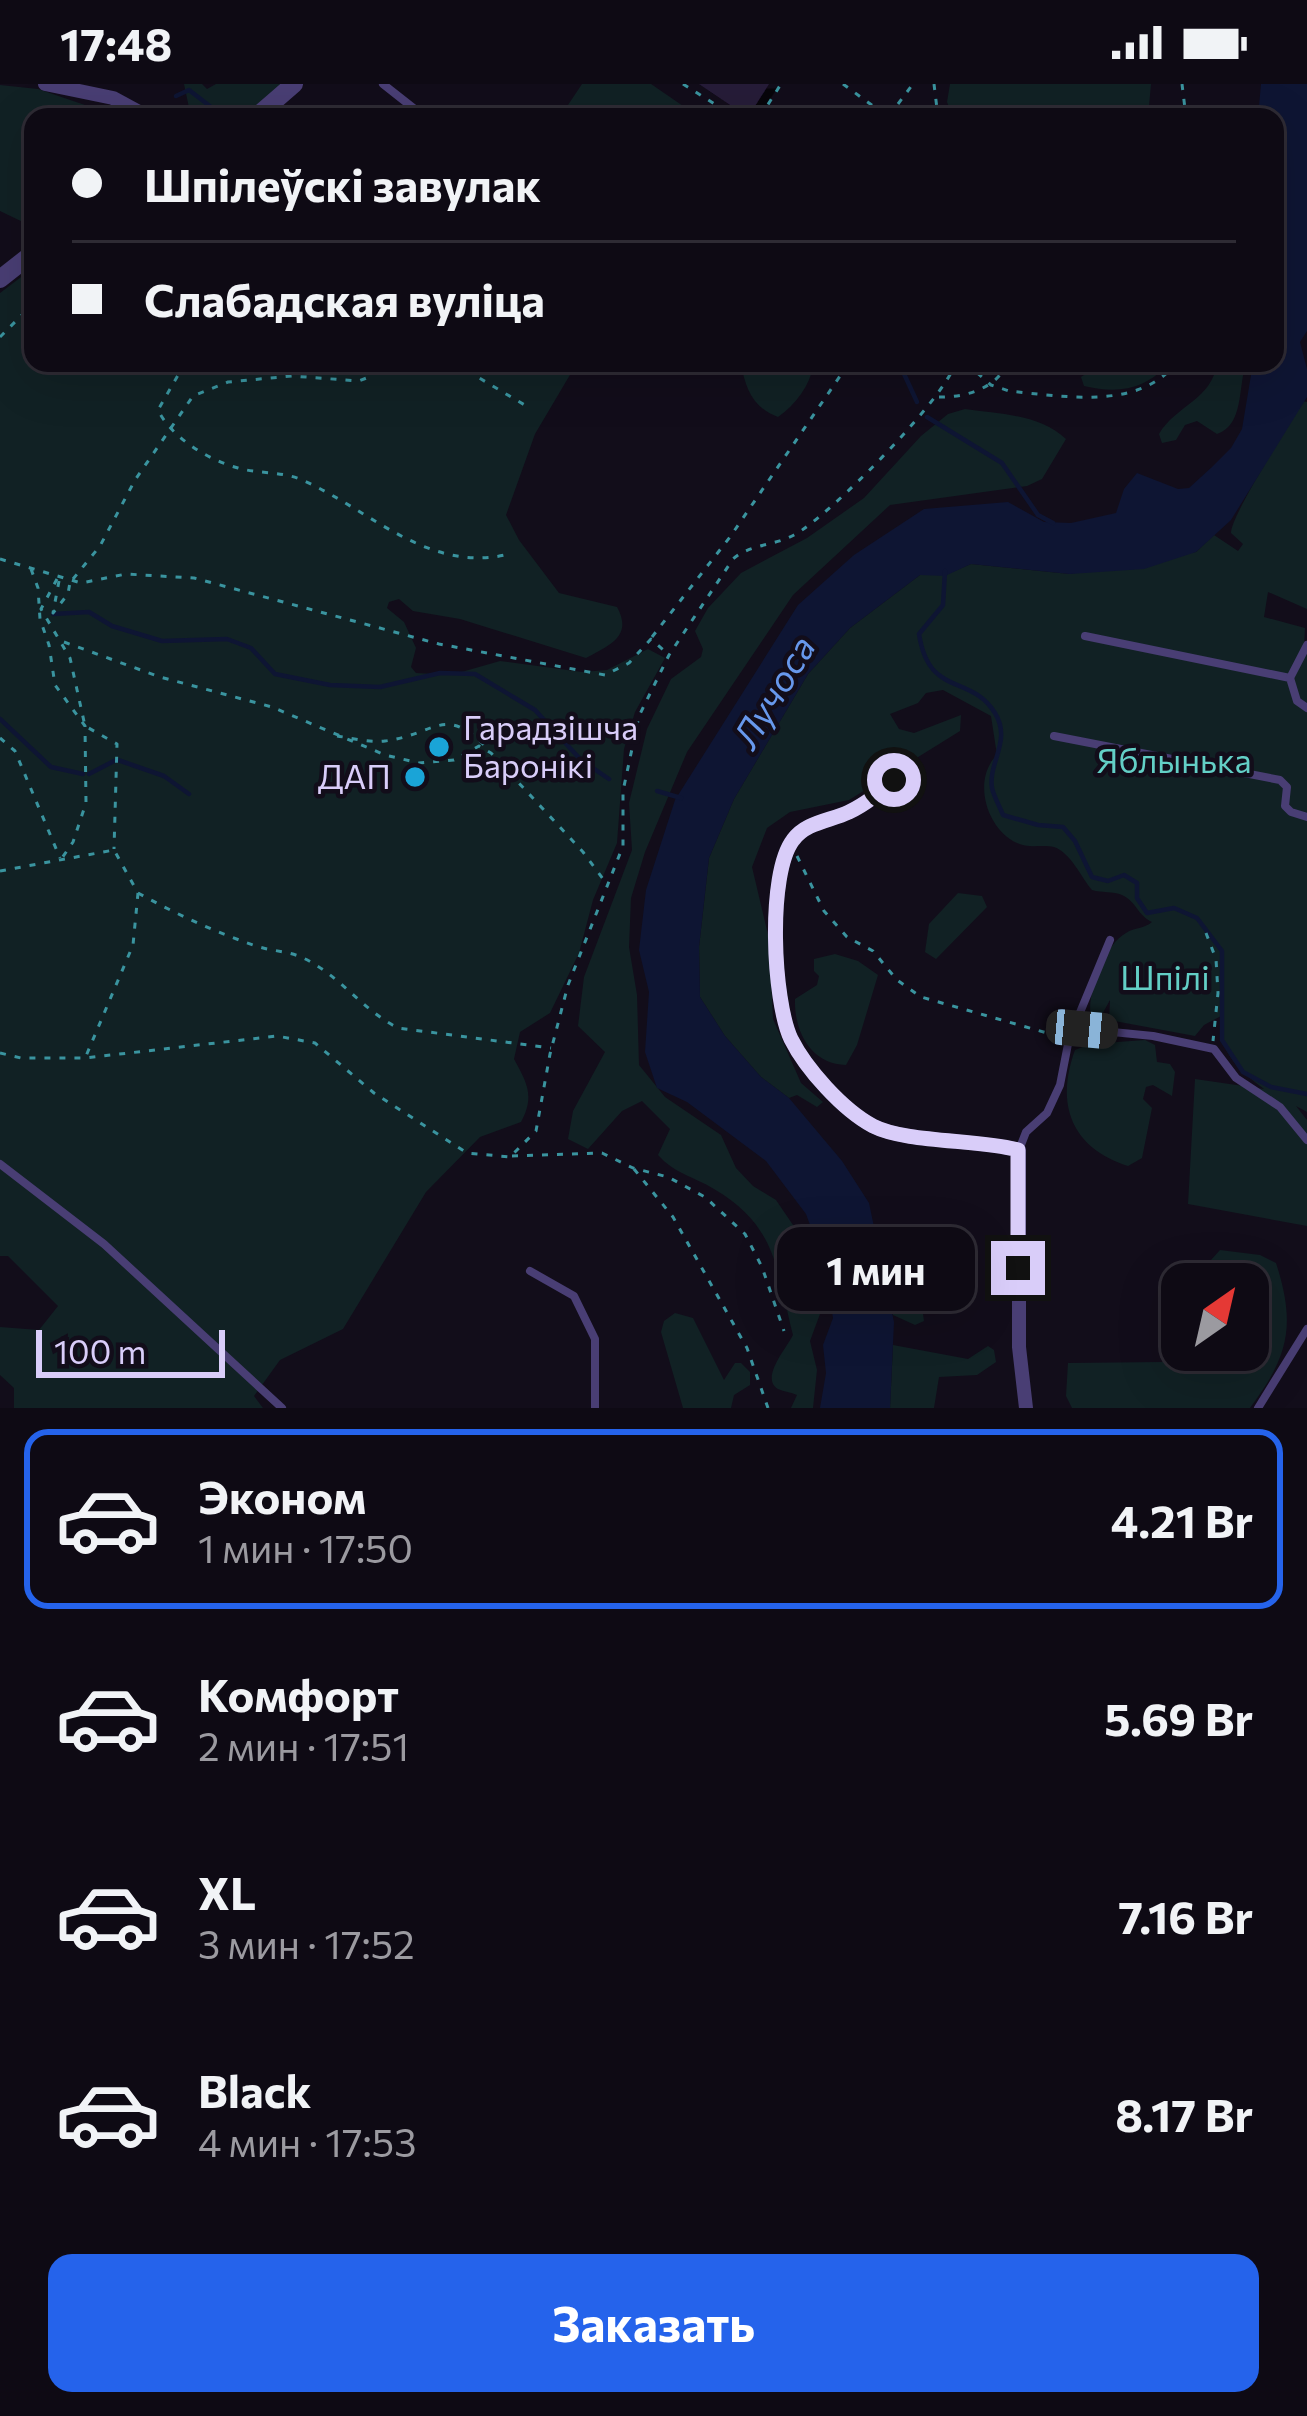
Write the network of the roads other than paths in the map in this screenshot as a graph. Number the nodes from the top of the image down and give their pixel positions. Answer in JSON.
{"nodes":[{"id":1,"x":45,"y":84,"type":"edge"},
{"id":2,"x":294,"y":84,"type":"edge"},
{"id":3,"x":383,"y":84,"type":"edge"},
{"id":4,"x":131,"y":108,"type":"edge"},
{"id":5,"x":266,"y":108,"type":"edge"},
{"id":6,"x":413,"y":108,"type":"edge"},
{"id":7,"x":24,"y":260,"type":"edge"},
{"id":8,"x":0,"y":279,"type":"edge"},
{"id":9,"x":1084,"y":636,"type":"dead end"},
{"id":10,"x":1307,"y":644,"type":"edge"},
{"id":11,"x":1290,"y":678,"type":"junction"},
{"id":12,"x":1307,"y":708,"type":"edge"},
{"id":13,"x":1054,"y":736,"type":"dead end"},
{"id":14,"x":894,"y":780,"type":"dead end"},
{"id":15,"x":1307,"y":817,"type":"edge"},
{"id":16,"x":1110,"y":940,"type":"dead end"},
{"id":17,"x":1069,"y":1039,"type":"junction"},
{"id":18,"x":1307,"y":1141,"type":"edge"},
{"id":19,"x":1018,"y":1150,"type":"junction"},
{"id":20,"x":0,"y":1164,"type":"edge"},
{"id":21,"x":530,"y":1271,"type":"dead end"},
{"id":22,"x":1307,"y":1329,"type":"edge"},
{"id":23,"x":282,"y":1408,"type":"edge"},
{"id":24,"x":595,"y":1408,"type":"edge"},
{"id":25,"x":1026,"y":1408,"type":"edge"},
{"id":26,"x":1258,"y":1408,"type":"edge"}],
"edges":[{"from":1,"to":4,"type":"street"},
{"from":2,"to":5,"type":"street"},
{"from":3,"to":6,"type":"lane"},
{"from":7,"to":8,"type":"street"},
{"from":9,"to":11,"type":"lane"},
{"from":10,"to":11,"type":"lane"},
{"from":11,"to":12,"type":"lane"},
{"from":13,"to":15,"type":"lane"},
{"from":14,"to":19,"type":"street"},
{"from":16,"to":17,"type":"lane"},
{"from":17,"to":18,"type":"lane"},
{"from":17,"to":19,"type":"lane"},
{"from":19,"to":25,"type":"street"},
{"from":20,"to":23,"type":"lane"},
{"from":21,"to":24,"type":"lane"},
{"from":22,"to":26,"type":"lane"}]}
